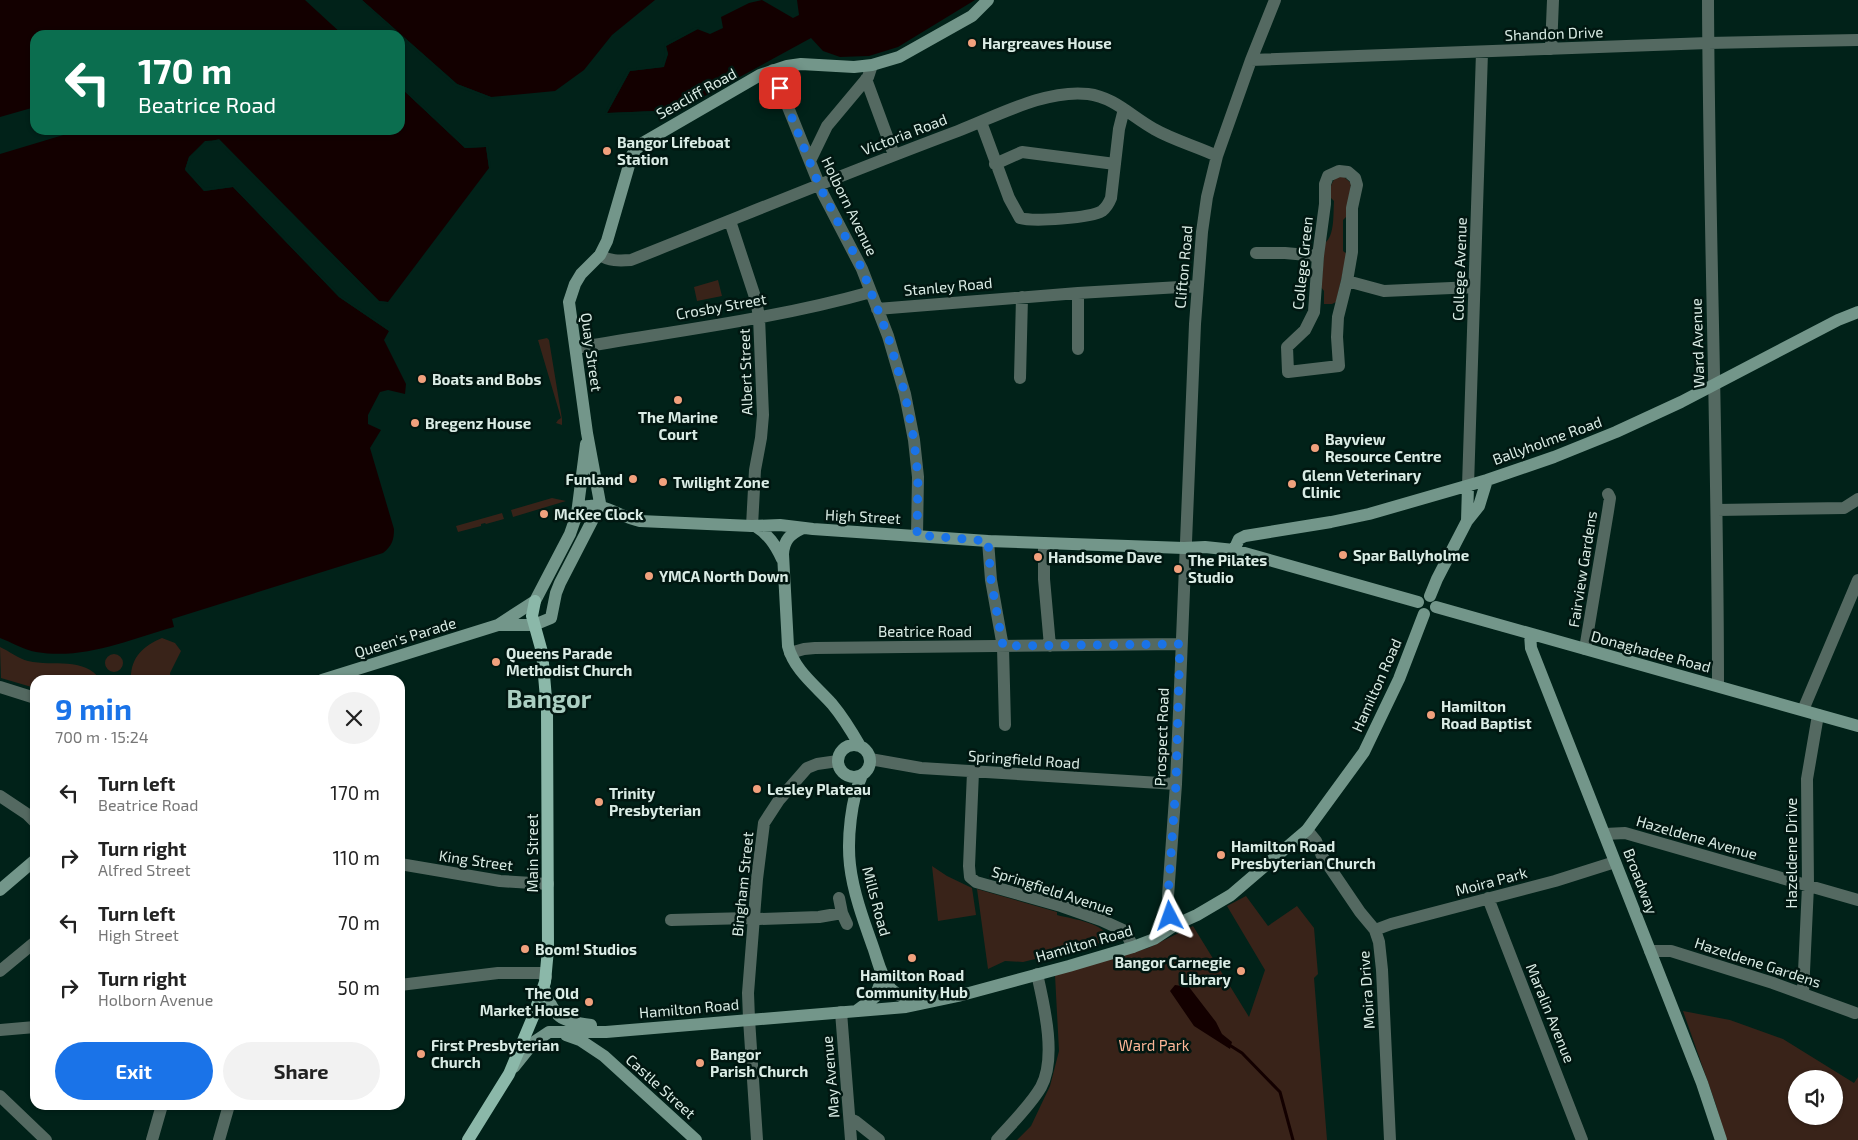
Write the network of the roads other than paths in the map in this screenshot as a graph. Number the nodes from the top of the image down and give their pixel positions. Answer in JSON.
{"nodes":[{"id":1,"x":988,"y":0,"type":"edge"},
{"id":2,"x":1275,"y":0,"type":"edge"},
{"id":3,"x":1553,"y":0,"type":"edge"},
{"id":4,"x":1708,"y":0,"type":"edge"},
{"id":5,"x":1858,"y":40,"type":"edge"},
{"id":6,"x":1708,"y":43,"type":"junction"},
{"id":7,"x":1551,"y":49,"type":"junction"},
{"id":8,"x":1482,"y":52,"type":"junction"},
{"id":9,"x":1251,"y":60,"type":"junction"},
{"id":10,"x":872,"y":65,"type":"junction"},
{"id":11,"x":773,"y":70,"type":"junction"},
{"id":12,"x":866,"y":79,"type":"junction"},
{"id":13,"x":1124,"y":109,"type":"junction"},
{"id":14,"x":981,"y":122,"type":"junction"},
{"id":15,"x":894,"y":155,"type":"junction"},
{"id":16,"x":1217,"y":156,"type":"junction"},
{"id":17,"x":810,"y":161,"type":"junction"},
{"id":18,"x":995,"y":164,"type":"junction"},
{"id":19,"x":1115,"y":164,"type":"junction"},
{"id":20,"x":819,"y":185,"type":"junction"},
{"id":21,"x":730,"y":221,"type":"junction"},
{"id":22,"x":1256,"y":253,"type":"dead end"},
{"id":23,"x":600,"y":255,"type":"junction"},
{"id":24,"x":1318,"y":256,"type":"junction"},
{"id":25,"x":1347,"y":281,"type":"junction"},
{"id":26,"x":1197,"y":286,"type":"junction"},
{"id":27,"x":1474,"y":287,"type":"junction"},
{"id":28,"x":871,"y":292,"type":"junction"},
{"id":29,"x":1078,"y":293,"type":"junction"},
{"id":30,"x":1022,"y":297,"type":"junction"},
{"id":31,"x":877,"y":309,"type":"junction"},
{"id":32,"x":1858,"y":312,"type":"edge"},
{"id":33,"x":760,"y":317,"type":"junction"},
{"id":34,"x":576,"y":348,"type":"junction"},
{"id":35,"x":1078,"y":349,"type":"dead end"},
{"id":36,"x":1020,"y":378,"type":"dead end"},
{"id":37,"x":1714,"y":384,"type":"junction"},
{"id":38,"x":587,"y":433,"type":"junction"},
{"id":39,"x":1487,"y":480,"type":"junction"},
{"id":40,"x":1468,"y":486,"type":"junction"},
{"id":41,"x":1608,"y":494,"type":"dead end"},
{"id":42,"x":1858,"y":498,"type":"edge"},
{"id":43,"x":599,"y":506,"type":"junction"},
{"id":44,"x":1717,"y":510,"type":"junction"},
{"id":45,"x":576,"y":514,"type":"junction"},
{"id":46,"x":1467,"y":521,"type":"junction"},
{"id":47,"x":753,"y":526,"type":"junction"},
{"id":48,"x":803,"y":528,"type":"junction"},
{"id":49,"x":917,"y":535,"type":"junction"},
{"id":50,"x":988,"y":541,"type":"junction"},
{"id":51,"x":1044,"y":543,"type":"junction"},
{"id":52,"x":1184,"y":548,"type":"junction"},
{"id":53,"x":1234,"y":550,"type":"junction"},
{"id":54,"x":783,"y":561,"type":"junction"},
{"id":55,"x":1858,"y":580,"type":"edge"},
{"id":56,"x":534,"y":601,"type":"junction"},
{"id":57,"x":1418,"y":602,"type":"junction"},
{"id":58,"x":1433,"y":602,"type":"junction"},
{"id":59,"x":1853,"y":604,"type":"edge"},
{"id":60,"x":1424,"y":614,"type":"junction"},
{"id":61,"x":498,"y":625,"type":"junction"},
{"id":62,"x":534,"y":625,"type":"junction"},
{"id":63,"x":1530,"y":634,"type":"junction"},
{"id":64,"x":1180,"y":644,"type":"junction"},
{"id":65,"x":1003,"y":646,"type":"junction"},
{"id":66,"x":1050,"y":646,"type":"junction"},
{"id":67,"x":1585,"y":649,"type":"junction"},
{"id":68,"x":790,"y":653,"type":"junction"},
{"id":69,"x":338,"y":675,"type":"edge"},
{"id":70,"x":1718,"y":686,"type":"junction"},
{"id":71,"x":0,"y":687,"type":"edge"},
{"id":72,"x":30,"y":696,"type":"edge"},
{"id":73,"x":1803,"y":710,"type":"junction"},
{"id":74,"x":1818,"y":715,"type":"junction"},
{"id":75,"x":1005,"y":725,"type":"dead end"},
{"id":76,"x":1858,"y":726,"type":"edge"},
{"id":77,"x":860,"y":746,"type":"junction"},
{"id":78,"x":870,"y":759,"type":"junction"},
{"id":79,"x":838,"y":761,"type":"junction"},
{"id":80,"x":973,"y":772,"type":"junction"},
{"id":81,"x":862,"y":775,"type":"junction"},
{"id":82,"x":1176,"y":784,"type":"junction"},
{"id":83,"x":0,"y":796,"type":"edge"},
{"id":84,"x":30,"y":816,"type":"edge"},
{"id":85,"x":1307,"y":830,"type":"junction"},
{"id":86,"x":1605,"y":834,"type":"junction"},
{"id":87,"x":1616,"y":862,"type":"junction"},
{"id":88,"x":30,"y":864,"type":"edge"},
{"id":89,"x":405,"y":865,"type":"edge"},
{"id":90,"x":548,"y":884,"type":"junction"},
{"id":91,"x":1808,"y":886,"type":"junction"},
{"id":92,"x":0,"y":890,"type":"edge"},
{"id":93,"x":839,"y":898,"type":"dead end"},
{"id":94,"x":1488,"y":898,"type":"junction"},
{"id":95,"x":1858,"y":900,"type":"edge"},
{"id":96,"x":754,"y":919,"type":"junction"},
{"id":97,"x":671,"y":920,"type":"dead end"},
{"id":98,"x":1175,"y":925,"type":"junction"},
{"id":99,"x":1375,"y":930,"type":"junction"},
{"id":100,"x":30,"y":946,"type":"edge"},
{"id":101,"x":1133,"y":947,"type":"junction"},
{"id":102,"x":1650,"y":951,"type":"junction"},
{"id":103,"x":0,"y":971,"type":"edge"},
{"id":104,"x":1037,"y":974,"type":"junction"},
{"id":105,"x":883,"y":976,"type":"junction"},
{"id":106,"x":545,"y":983,"type":"junction"},
{"id":107,"x":405,"y":985,"type":"edge"},
{"id":108,"x":1803,"y":993,"type":"junction"},
{"id":109,"x":925,"y":1002,"type":"junction"},
{"id":110,"x":856,"y":1011,"type":"junction"},
{"id":111,"x":841,"y":1012,"type":"junction"},
{"id":112,"x":1855,"y":1013,"type":"dead end"},
{"id":113,"x":748,"y":1020,"type":"junction"},
{"id":114,"x":30,"y":1027,"type":"edge"},
{"id":115,"x":0,"y":1030,"type":"edge"},
{"id":116,"x":621,"y":1030,"type":"junction"},
{"id":117,"x":554,"y":1031,"type":"junction"},
{"id":118,"x":606,"y":1032,"type":"junction"},
{"id":119,"x":604,"y":1056,"type":"junction"},
{"id":120,"x":509,"y":1074,"type":"junction"},
{"id":121,"x":0,"y":1096,"type":"edge"},
{"id":122,"x":161,"y":1110,"type":"edge"},
{"id":123,"x":228,"y":1110,"type":"edge"},
{"id":124,"x":850,"y":1119,"type":"junction"},
{"id":125,"x":46,"y":1140,"type":"edge"},
{"id":126,"x":152,"y":1140,"type":"edge"},
{"id":127,"x":219,"y":1140,"type":"edge"},
{"id":128,"x":468,"y":1140,"type":"edge"},
{"id":129,"x":696,"y":1140,"type":"edge"},
{"id":130,"x":758,"y":1140,"type":"edge"},
{"id":131,"x":851,"y":1140,"type":"edge"},
{"id":132,"x":879,"y":1140,"type":"edge"},
{"id":133,"x":998,"y":1140,"type":"edge"},
{"id":134,"x":1390,"y":1140,"type":"edge"},
{"id":135,"x":1582,"y":1140,"type":"edge"},
{"id":136,"x":1721,"y":1140,"type":"edge"}],
"edges":[{"from":1,"to":10,"type":"main road","name":"Seacliff Road"},
{"from":2,"to":9,"type":"street","name":"Clifton Road"},
{"from":3,"to":7,"type":"street"},
{"from":4,"to":6,"type":"street","name":"Ward Avenue"},
{"from":5,"to":6,"type":"street","name":"Shandon Drive"},
{"from":6,"to":7,"type":"street","name":"Shandon Drive"},
{"from":6,"to":37,"type":"street","name":"Ward Avenue"},
{"from":7,"to":8,"type":"street","name":"Shandon Drive"},
{"from":8,"to":9,"type":"street","name":"Shandon Drive"},
{"from":8,"to":27,"type":"street","name":"College Avenue"},
{"from":9,"to":16,"type":"street","name":"Clifton Road"},
{"from":10,"to":11,"type":"main road","name":"Seacliff Road"},
{"from":10,"to":12,"type":"street"},
{"from":11,"to":17,"type":"street","name":"Holborn Avenue"},
{"from":11,"to":23,"type":"main road","name":"Seacliff Road"},
{"from":12,"to":15,"type":"street"},
{"from":12,"to":17,"type":"street"},
{"from":13,"to":14,"type":"street","name":"Victoria Road"},
{"from":13,"to":16,"type":"street","name":"Victoria Road"},
{"from":13,"to":19,"type":"street"},
{"from":14,"to":15,"type":"street","name":"Victoria Road"},
{"from":14,"to":18,"type":"street"},
{"from":15,"to":20,"type":"street","name":"Victoria Road"},
{"from":16,"to":26,"type":"street","name":"Clifton Road"},
{"from":17,"to":20,"type":"street","name":"Holborn Avenue"},
{"from":18,"to":19,"type":"street"},
{"from":18,"to":19,"type":"street"},
{"from":20,"to":21,"type":"street","name":"Victoria Road"},
{"from":20,"to":28,"type":"street","name":"Holborn Avenue"},
{"from":21,"to":23,"type":"street","name":"Victoria Road"},
{"from":21,"to":33,"type":"street","name":"Albert Street"},
{"from":22,"to":24,"type":"street"},
{"from":23,"to":34,"type":"main road","name":"Quay Street"},
{"from":24,"to":25,"type":"street","name":"College Green"},
{"from":24,"to":25,"type":"street","name":"College Green"},
{"from":25,"to":27,"type":"street"},
{"from":26,"to":29,"type":"street","name":"Stanley Road"},
{"from":26,"to":52,"type":"street","name":"Clifton Road"},
{"from":27,"to":40,"type":"street","name":"College Avenue"},
{"from":28,"to":31,"type":"street","name":"Holborn Avenue"},
{"from":28,"to":33,"type":"street","name":"Crosby Street"},
{"from":29,"to":30,"type":"street","name":"Stanley Road"},
{"from":29,"to":35,"type":"street"},
{"from":30,"to":31,"type":"street","name":"Stanley Road"},
{"from":30,"to":36,"type":"street"},
{"from":31,"to":49,"type":"street","name":"Holborn Avenue"},
{"from":32,"to":37,"type":"main road","name":"Ballyholme Road"},
{"from":33,"to":34,"type":"street","name":"Crosby Street"},
{"from":33,"to":47,"type":"street","name":"Albert Street"},
{"from":34,"to":38,"type":"main road","name":"Quay Street"},
{"from":37,"to":39,"type":"main road","name":"Ballyholme Road"},
{"from":37,"to":44,"type":"street","name":"Ward Avenue"},
{"from":38,"to":43,"type":"main road"},
{"from":38,"to":45,"type":"main road"},
{"from":39,"to":40,"type":"main road","name":"Ballyholme Road"},
{"from":39,"to":46,"type":"main road"},
{"from":40,"to":46,"type":"main road"},
{"from":40,"to":53,"type":"main road","name":"Ballyholme Road"},
{"from":41,"to":67,"type":"street","name":"Fairview Gardens"},
{"from":42,"to":44,"type":"street"},
{"from":43,"to":45,"type":"main road"},
{"from":43,"to":47,"type":"main road","name":"High Street"},
{"from":43,"to":62,"type":"main road"},
{"from":44,"to":70,"type":"street","name":"Ward Avenue"},
{"from":45,"to":56,"type":"main road"},
{"from":46,"to":58,"type":"main road"},
{"from":47,"to":48,"type":"main road","name":"High Street"},
{"from":47,"to":54,"type":"main road"},
{"from":48,"to":49,"type":"main road","name":"High Street"},
{"from":48,"to":54,"type":"main road"},
{"from":49,"to":50,"type":"main road","name":"High Street"},
{"from":50,"to":51,"type":"main road","name":"High Street"},
{"from":50,"to":65,"type":"street"},
{"from":51,"to":52,"type":"main road","name":"High Street"},
{"from":51,"to":66,"type":"street"},
{"from":52,"to":53,"type":"main road"},
{"from":52,"to":64,"type":"street","name":"Prospect Road"},
{"from":53,"to":57,"type":"main road"},
{"from":54,"to":68,"type":"main road"},
{"from":55,"to":59,"type":"street"},
{"from":56,"to":61,"type":"main road"},
{"from":56,"to":62,"type":"main road","name":"Main Street"},
{"from":57,"to":58,"type":"main road"},
{"from":57,"to":60,"type":"main road"},
{"from":58,"to":60,"type":"main road"},
{"from":58,"to":63,"type":"main road","name":"Donaghadee Road"},
{"from":59,"to":73,"type":"street"},
{"from":60,"to":85,"type":"main road","name":"Hamilton Road"},
{"from":61,"to":62,"type":"main road"},
{"from":61,"to":69,"type":"main road","name":"Queen's Parade"},
{"from":62,"to":90,"type":"main road","name":"Main Street"},
{"from":63,"to":67,"type":"main road","name":"Donaghadee Road"},
{"from":63,"to":86,"type":"main road","name":"Broadway"},
{"from":64,"to":66,"type":"street","name":"Beatrice Road"},
{"from":64,"to":82,"type":"street","name":"Prospect Road"},
{"from":65,"to":66,"type":"street","name":"Beatrice Road"},
{"from":65,"to":68,"type":"street","name":"Beatrice Road"},
{"from":65,"to":75,"type":"street"},
{"from":67,"to":70,"type":"main road","name":"Donaghadee Road"},
{"from":68,"to":77,"type":"main road"},
{"from":70,"to":73,"type":"main road","name":"Donaghadee Road"},
{"from":71,"to":72,"type":"street"},
{"from":73,"to":74,"type":"main road","name":"Donaghadee Road"},
{"from":74,"to":76,"type":"main road","name":"Donaghadee Road"},
{"from":74,"to":91,"type":"street","name":"Hazeldene Drive"},
{"from":77,"to":78,"type":"main road"},
{"from":77,"to":79,"type":"main road"},
{"from":78,"to":80,"type":"street","name":"Springfield Road"},
{"from":78,"to":81,"type":"main road"},
{"from":79,"to":81,"type":"main road"},
{"from":79,"to":96,"type":"street","name":"Bingham Street"},
{"from":80,"to":82,"type":"street","name":"Springfield Road"},
{"from":80,"to":101,"type":"street","name":"Springfield Avenue"},
{"from":81,"to":105,"type":"main road","name":"Mills Road"},
{"from":82,"to":98,"type":"street","name":"Prospect Road"},
{"from":83,"to":84,"type":"street"},
{"from":85,"to":98,"type":"main road","name":"Hamilton Road"},
{"from":85,"to":99,"type":"street","name":"Moira Drive"},
{"from":86,"to":87,"type":"main road","name":"Broadway"},
{"from":86,"to":91,"type":"street","name":"Hazeldene Avenue"},
{"from":87,"to":94,"type":"street","name":"Moira Park"},
{"from":87,"to":102,"type":"main road","name":"Broadway"},
{"from":88,"to":92,"type":"main road"},
{"from":89,"to":90,"type":"street","name":"King Street"},
{"from":90,"to":106,"type":"main road","name":"Main Street"},
{"from":91,"to":95,"type":"street","name":"Hazeldene Avenue"},
{"from":91,"to":108,"type":"street","name":"Hazeldene Drive"},
{"from":93,"to":96,"type":"street"},
{"from":94,"to":99,"type":"street","name":"Moira Park"},
{"from":94,"to":135,"type":"street","name":"Maralin Avenue"},
{"from":96,"to":97,"type":"street"},
{"from":96,"to":113,"type":"street","name":"Bingham Street"},
{"from":98,"to":101,"type":"main road","name":"Hamilton Road"},
{"from":99,"to":134,"type":"street","name":"Moira Drive"},
{"from":100,"to":103,"type":"street"},
{"from":101,"to":104,"type":"main road","name":"Hamilton Road"},
{"from":102,"to":108,"type":"street","name":"Hazeldene Gardens"},
{"from":102,"to":136,"type":"main road","name":"Broadway"},
{"from":104,"to":109,"type":"main road","name":"Hamilton Road"},
{"from":104,"to":133,"type":"street"},
{"from":105,"to":109,"type":"main road","name":"Mills Road"},
{"from":105,"to":110,"type":"main road"},
{"from":106,"to":107,"type":"street"},
{"from":106,"to":116,"type":"main road","name":"Hamilton Road"},
{"from":106,"to":120,"type":"main road","name":"Main Street"},
{"from":108,"to":112,"type":"street","name":"Hazeldene Gardens"},
{"from":109,"to":110,"type":"main road","name":"Hamilton Road"},
{"from":110,"to":111,"type":"main road","name":"Hamilton Road"},
{"from":111,"to":113,"type":"main road","name":"Hamilton Road"},
{"from":111,"to":124,"type":"street","name":"May Avenue"},
{"from":113,"to":116,"type":"main road","name":"Hamilton Road"},
{"from":113,"to":130,"type":"street","name":"Bingham Street"},
{"from":114,"to":115,"type":"street"},
{"from":116,"to":118,"type":"main road","name":"Hamilton Road"},
{"from":117,"to":118,"type":"main road","name":"Hamilton Road"},
{"from":117,"to":119,"type":"main road","name":"Castle Street"},
{"from":117,"to":120,"type":"main road","name":"Main Street"},
{"from":118,"to":119,"type":"main road","name":"Castle Street"},
{"from":119,"to":129,"type":"main road","name":"Castle Street"},
{"from":120,"to":128,"type":"main road","name":"Main Street"},
{"from":121,"to":125,"type":"street"},
{"from":122,"to":126,"type":"street"},
{"from":123,"to":127,"type":"street"},
{"from":124,"to":131,"type":"street","name":"May Avenue"},
{"from":124,"to":132,"type":"street"}]}
